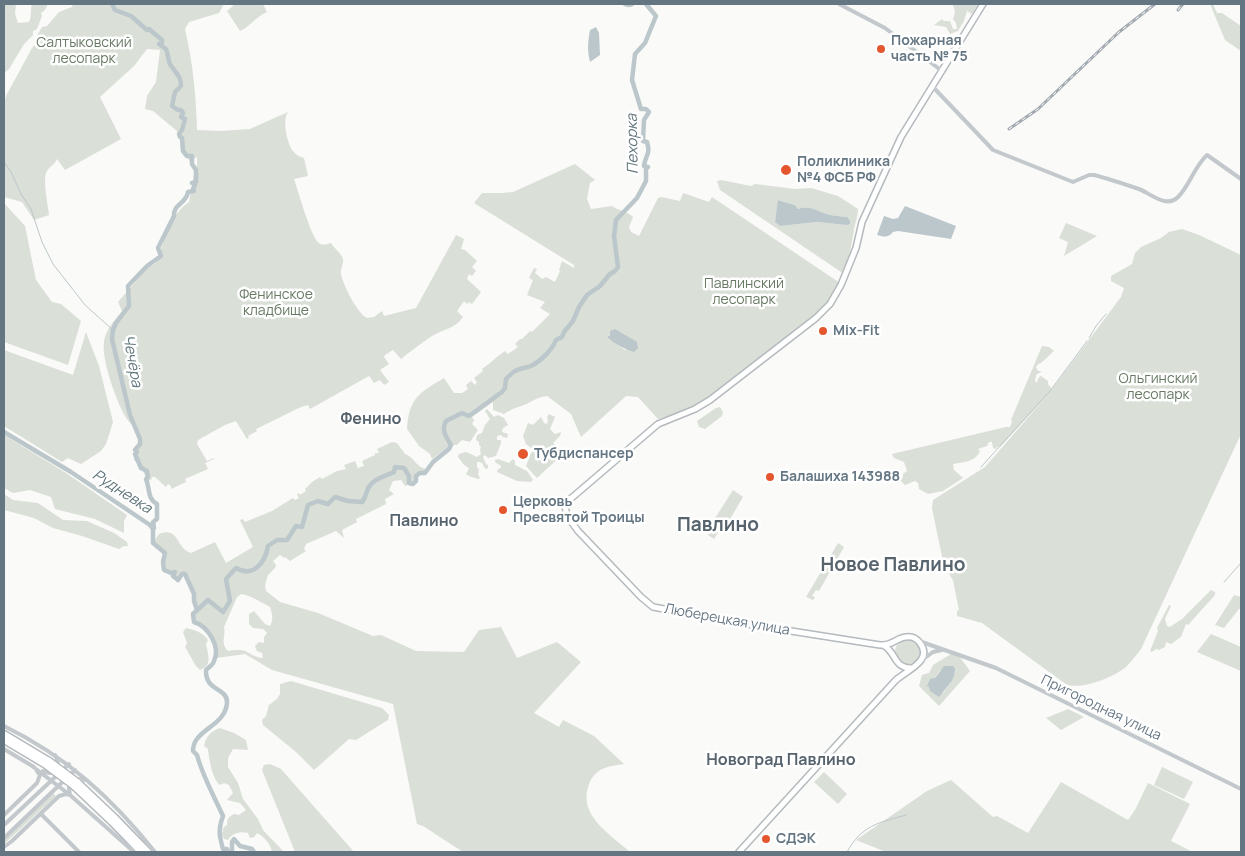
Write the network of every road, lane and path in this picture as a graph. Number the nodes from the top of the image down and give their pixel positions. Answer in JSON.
{"nodes":[{"id":1,"x":839,"y":4,"type":"edge"},
{"id":2,"x":983,"y":4,"type":"edge"},
{"id":3,"x":942,"y":71,"type":"junction"},
{"id":4,"x":933,"y":87,"type":"junction"},
{"id":5,"x":1241,"y":179,"type":"edge"},
{"id":6,"x":915,"y":638,"type":"junction"},
{"id":7,"x":898,"y":640,"type":"junction"},
{"id":8,"x":880,"y":645,"type":"junction"},
{"id":9,"x":949,"y":651,"type":"junction"},
{"id":10,"x":894,"y":659,"type":"junction"},
{"id":11,"x":920,"y":662,"type":"junction"},
{"id":12,"x":913,"y":667,"type":"junction"},
{"id":13,"x":895,"y":681,"type":"junction"},
{"id":14,"x":4,"y":726,"type":"edge"},
{"id":15,"x":4,"y":734,"type":"edge"},
{"id":16,"x":4,"y":740,"type":"edge"},
{"id":17,"x":4,"y":749,"type":"edge"},
{"id":18,"x":55,"y":754,"type":"junction"},
{"id":19,"x":47,"y":763,"type":"junction"},
{"id":20,"x":69,"y":764,"type":"junction"},
{"id":21,"x":32,"y":766,"type":"junction"},
{"id":22,"x":75,"y":770,"type":"junction"},
{"id":23,"x":52,"y":781,"type":"junction"},
{"id":24,"x":90,"y":782,"type":"junction"},
{"id":25,"x":75,"y":784,"type":"junction"},
{"id":26,"x":58,"y":786,"type":"junction"},
{"id":27,"x":1241,"y":789,"type":"edge"},
{"id":28,"x":70,"y":795,"type":"junction"},
{"id":29,"x":4,"y":815,"type":"edge"},
{"id":30,"x":43,"y":815,"type":"junction"},
{"id":31,"x":4,"y":825,"type":"edge"},
{"id":32,"x":4,"y":838,"type":"edge"},
{"id":33,"x":4,"y":847,"type":"edge"},
{"id":34,"x":79,"y":852,"type":"edge"},
{"id":35,"x":134,"y":852,"type":"edge"},
{"id":36,"x":141,"y":852,"type":"edge"},
{"id":37,"x":148,"y":852,"type":"edge"},
{"id":38,"x":155,"y":852,"type":"edge"},
{"id":39,"x":739,"y":852,"type":"edge"}],
"edges":[{"from":1,"to":3,"type":"street"},
{"from":2,"to":3,"type":"main road"},
{"from":3,"to":4,"type":"main road"},
{"from":4,"to":5,"type":"street"},
{"from":4,"to":8,"type":"main road","name":"Люберецкая улица"},
{"from":6,"to":7,"type":"main road"},
{"from":6,"to":9,"type":"street","name":"Пригородная улица"},
{"from":6,"to":11,"type":"main road"},
{"from":7,"to":8,"type":"main road"},
{"from":7,"to":10,"type":"main road"},
{"from":8,"to":10,"type":"main road"},
{"from":9,"to":11,"type":"street"},
{"from":9,"to":27,"type":"street","name":"Пригородная улица"},
{"from":10,"to":12,"type":"main road"},
{"from":10,"to":13,"type":"main road"},
{"from":11,"to":12,"type":"main road"},
{"from":12,"to":13,"type":"main road"},
{"from":13,"to":39,"type":"main road"},
{"from":14,"to":18,"type":"street"},
{"from":15,"to":19,"type":"highway"},
{"from":16,"to":19,"type":"highway"},
{"from":17,"to":21,"type":"street"},
{"from":18,"to":20,"type":"street"},
{"from":18,"to":21,"type":"street"},
{"from":19,"to":25,"type":"highway","bridge":true},
{"from":20,"to":22,"type":"street"},
{"from":20,"to":23,"type":"street"},
{"from":21,"to":23,"type":"street"},
{"from":21,"to":29,"type":"street"},
{"from":22,"to":24,"type":"street"},
{"from":22,"to":26,"type":"street"},
{"from":23,"to":26,"type":"street"},
{"from":23,"to":31,"type":"street"},
{"from":24,"to":28,"type":"street"},
{"from":24,"to":38,"type":"street"},
{"from":25,"to":36,"type":"highway"},
{"from":25,"to":37,"type":"highway"},
{"from":26,"to":28,"type":"street"},
{"from":26,"to":32,"type":"street"},
{"from":28,"to":30,"type":"street"},
{"from":28,"to":35,"type":"street"},
{"from":30,"to":33,"type":"street"},
{"from":30,"to":34,"type":"street"}]}
